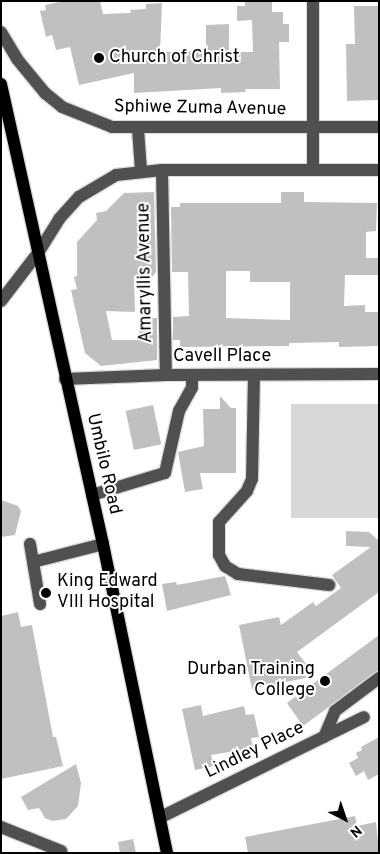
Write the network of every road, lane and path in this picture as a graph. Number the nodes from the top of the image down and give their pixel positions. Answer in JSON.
{"nodes":[{"id":1,"x":313,"y":1,"type":"edge"},
{"id":2,"x":1,"y":32,"type":"edge"},
{"id":3,"x":2,"y":91,"type":"edge"},
{"id":4,"x":312,"y":127,"type":"junction"},
{"id":5,"x":379,"y":127,"type":"edge"},
{"id":6,"x":138,"y":129,"type":"junction"},
{"id":7,"x":162,"y":170,"type":"junction"},
{"id":8,"x":313,"y":170,"type":"junction"},
{"id":9,"x":379,"y":170,"type":"edge"},
{"id":10,"x":141,"y":171,"type":"junction"},
{"id":11,"x":38,"y":253,"type":"junction"},
{"id":12,"x":1,"y":301,"type":"edge"},
{"id":13,"x":379,"y":374,"type":"edge"},
{"id":14,"x":166,"y":375,"type":"junction"},
{"id":15,"x":192,"y":375,"type":"junction"},
{"id":16,"x":254,"y":375,"type":"junction"},
{"id":17,"x":65,"y":379,"type":"junction"},
{"id":18,"x":92,"y":494,"type":"junction"},
{"id":19,"x":30,"y":544,"type":"dead end"},
{"id":20,"x":103,"y":544,"type":"junction"},
{"id":21,"x":33,"y":562,"type":"junction"},
{"id":22,"x":328,"y":585,"type":"dead end"},
{"id":23,"x":40,"y":604,"type":"dead end"},
{"id":24,"x":379,"y":678,"type":"edge"},
{"id":25,"x":364,"y":716,"type":"dead end"},
{"id":26,"x":324,"y":737,"type":"junction"},
{"id":27,"x":161,"y":817,"type":"junction"},
{"id":28,"x":1,"y":827,"type":"edge"},
{"id":29,"x":60,"y":851,"type":"dead end"},
{"id":30,"x":167,"y":853,"type":"edge"}],
"edges":[{"from":1,"to":4,"type":"street"},
{"from":2,"to":6,"type":"street","name":"Sphiwe Zuma Avenue"},
{"from":3,"to":11,"type":"main road","name":"Umbilo Road"},
{"from":4,"to":5,"type":"street","name":"Sphiwe Zuma Avenue"},
{"from":4,"to":6,"type":"street","name":"Sphiwe Zuma Avenue"},
{"from":4,"to":8,"type":"street"},
{"from":6,"to":10,"type":"street"},
{"from":7,"to":8,"type":"street"},
{"from":7,"to":10,"type":"street"},
{"from":7,"to":14,"type":"street","name":"Amaryllis Avenue"},
{"from":8,"to":9,"type":"street"},
{"from":10,"to":11,"type":"street"},
{"from":11,"to":12,"type":"street"},
{"from":11,"to":17,"type":"main road","name":"Umbilo Road"},
{"from":13,"to":16,"type":"street","name":"Cavell Place"},
{"from":14,"to":15,"type":"street","name":"Cavell Place"},
{"from":14,"to":17,"type":"street","name":"Cavell Place"},
{"from":15,"to":16,"type":"street","name":"Cavell Place"},
{"from":15,"to":18,"type":"street"},
{"from":16,"to":22,"type":"street"},
{"from":17,"to":18,"type":"main road","name":"Umbilo Road"},
{"from":18,"to":20,"type":"main road","name":"Umbilo Road"},
{"from":19,"to":21,"type":"street"},
{"from":20,"to":21,"type":"street"},
{"from":20,"to":27,"type":"main road","name":"Umbilo Road"},
{"from":21,"to":23,"type":"street"},
{"from":24,"to":26,"type":"street"},
{"from":25,"to":26,"type":"street","name":"Lindley Place"},
{"from":26,"to":27,"type":"street","name":"Lindley Place"},
{"from":27,"to":30,"type":"main road","name":"Umbilo Road"},
{"from":28,"to":29,"type":"street"}]}
